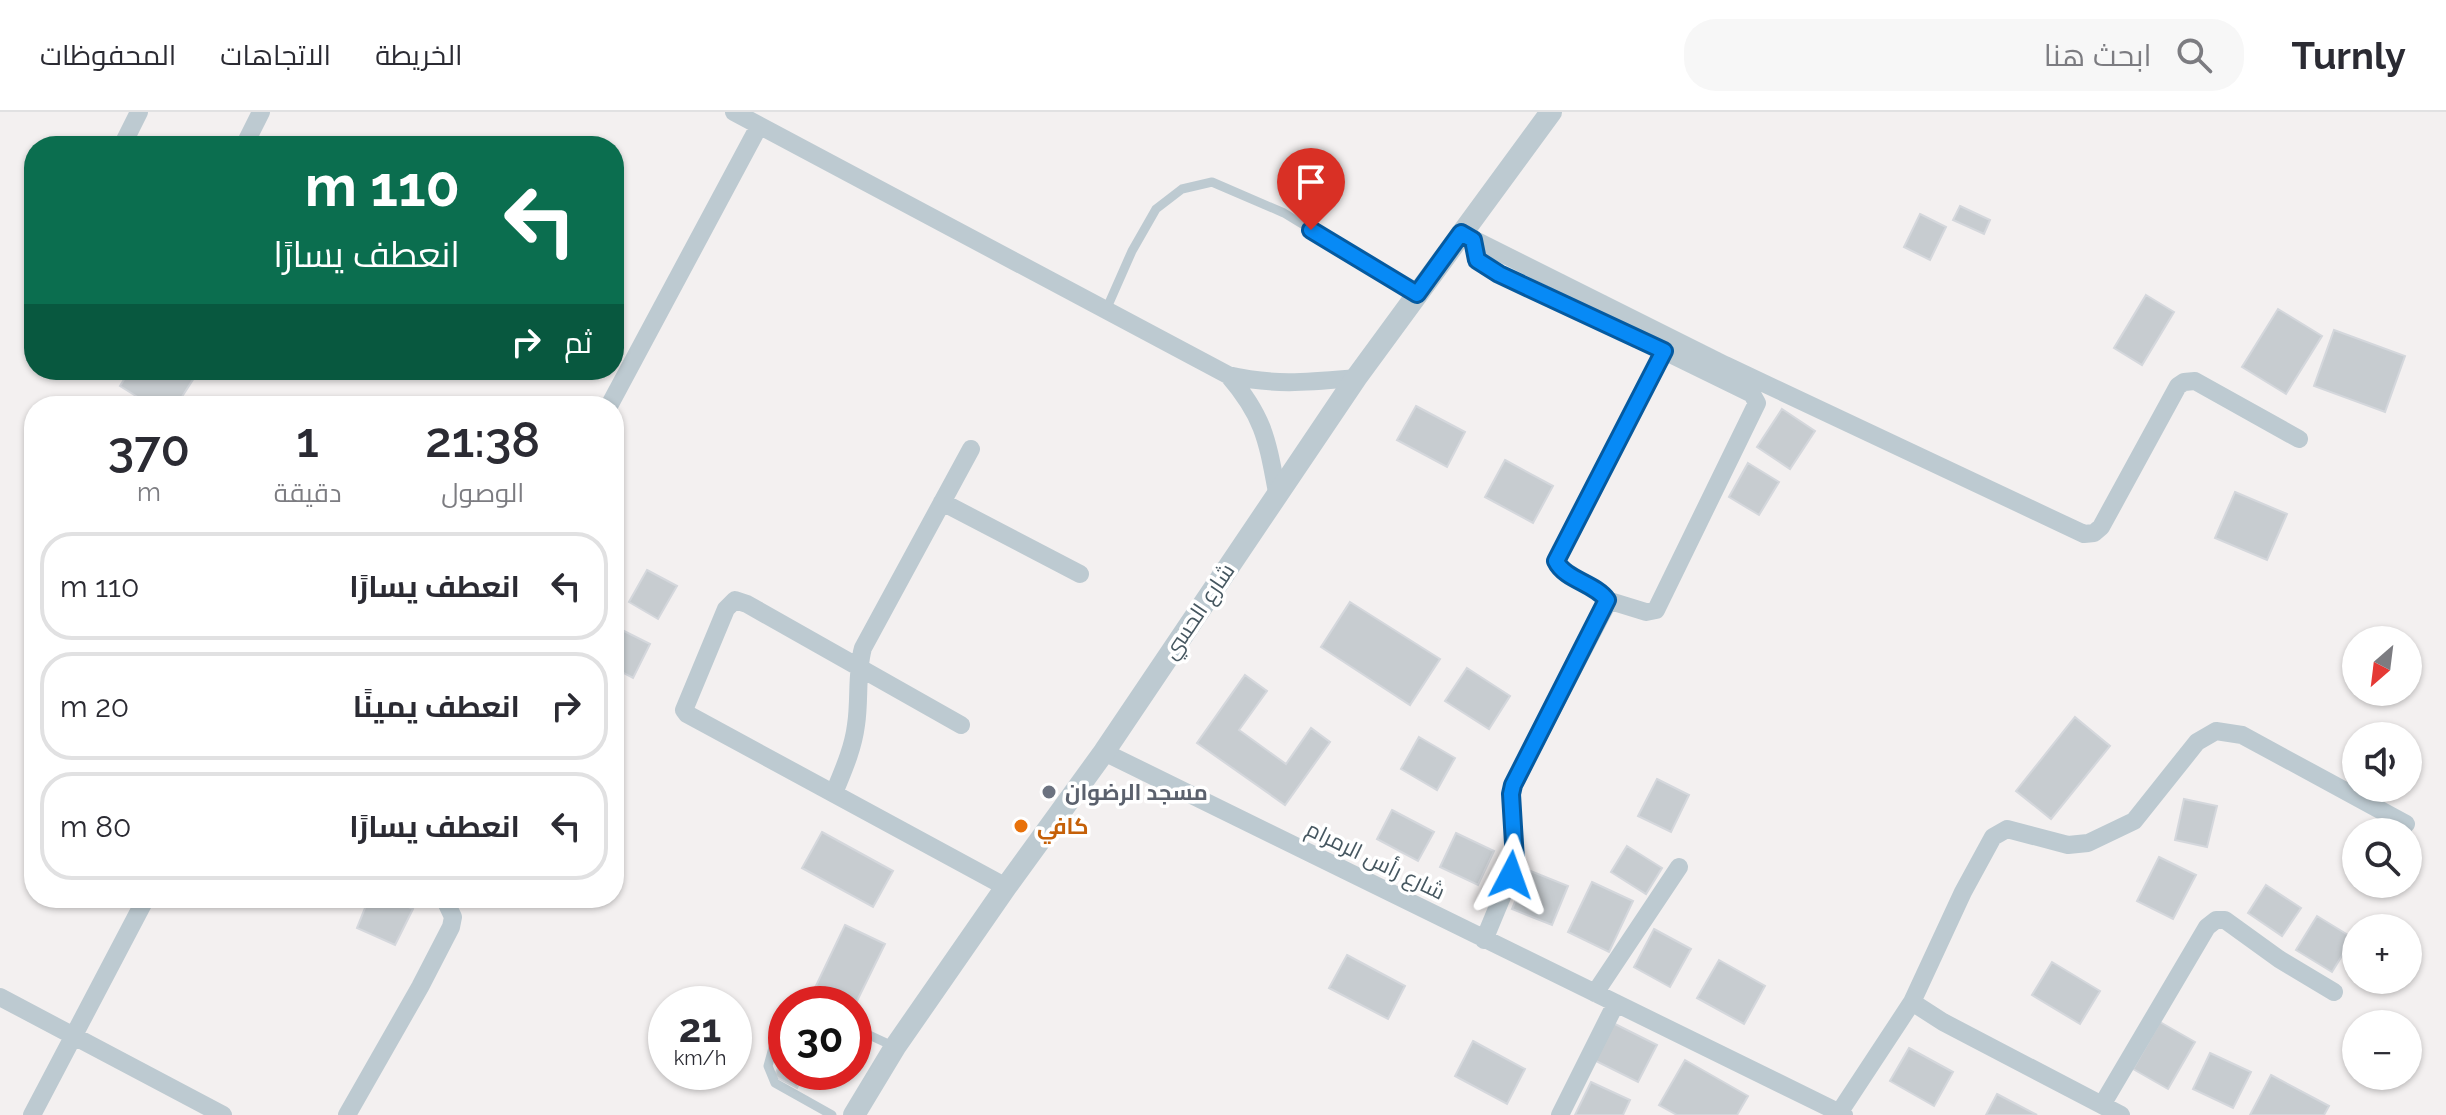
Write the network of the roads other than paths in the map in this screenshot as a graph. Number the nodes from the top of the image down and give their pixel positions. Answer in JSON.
{"nodes":[{"id":1,"x":139,"y":112,"type":"edge"},
{"id":2,"x":261,"y":112,"type":"edge"},
{"id":3,"x":734,"y":112,"type":"edge"},
{"id":4,"x":1551,"y":112,"type":"edge"},
{"id":5,"x":759,"y":126,"type":"junction"},
{"id":6,"x":127,"y":136,"type":"edge"},
{"id":7,"x":249,"y":136,"type":"edge"},
{"id":8,"x":1467,"y":236,"type":"junction"},
{"id":9,"x":1417,"y":294,"type":"junction"},
{"id":10,"x":1106,"y":310,"type":"junction"},
{"id":11,"x":1664,"y":351,"type":"junction"},
{"id":12,"x":1722,"y":371,"type":"junction"},
{"id":13,"x":1228,"y":375,"type":"junction"},
{"id":14,"x":624,"y":378,"type":"edge"},
{"id":15,"x":1356,"y":378,"type":"junction"},
{"id":16,"x":2299,"y":439,"type":"dead end"},
{"id":17,"x":971,"y":449,"type":"dead end"},
{"id":18,"x":1277,"y":492,"type":"junction"},
{"id":19,"x":942,"y":502,"type":"junction"},
{"id":20,"x":1080,"y":574,"type":"dead end"},
{"id":21,"x":1607,"y":600,"type":"junction"},
{"id":22,"x":860,"y":670,"type":"junction"},
{"id":23,"x":961,"y":725,"type":"dead end"},
{"id":24,"x":1104,"y":752,"type":"junction"},
{"id":25,"x":834,"y":793,"type":"junction"},
{"id":26,"x":2395,"y":818,"type":"edge"},
{"id":27,"x":1679,"y":867,"type":"dead end"},
{"id":28,"x":1006,"y":887,"type":"junction"},
{"id":29,"x":141,"y":908,"type":"edge"},
{"id":30,"x":449,"y":908,"type":"edge"},
{"id":31,"x":1484,"y":940,"type":"junction"},
{"id":32,"x":2334,"y":992,"type":"dead end"},
{"id":33,"x":1595,"y":993,"type":"junction"},
{"id":34,"x":0,"y":997,"type":"edge"},
{"id":35,"x":1912,"y":1002,"type":"junction"},
{"id":36,"x":1616,"y":1003,"type":"junction"},
{"id":37,"x":74,"y":1036,"type":"junction"},
{"id":38,"x":872,"y":1036,"type":"edge"},
{"id":39,"x":895,"y":1047,"type":"junction"},
{"id":40,"x":787,"y":1090,"type":"edge"},
{"id":41,"x":2102,"y":1105,"type":"junction"},
{"id":42,"x":1842,"y":1114,"type":"edge"},
{"id":43,"x":32,"y":1115,"type":"edge"},
{"id":44,"x":223,"y":1115,"type":"edge"},
{"id":45,"x":347,"y":1115,"type":"edge"},
{"id":46,"x":832,"y":1115,"type":"edge"},
{"id":47,"x":854,"y":1115,"type":"edge"},
{"id":48,"x":1560,"y":1115,"type":"edge"},
{"id":49,"x":2121,"y":1115,"type":"edge"}],
"edges":[{"from":1,"to":6,"type":"street"},
{"from":2,"to":7,"type":"street"},
{"from":3,"to":5,"type":"street"},
{"from":4,"to":8,"type":"street","name":"شارع الحسي"},
{"from":5,"to":10,"type":"street"},
{"from":5,"to":14,"type":"street"},
{"from":8,"to":9,"type":"street","name":"شارع الحسي"},
{"from":8,"to":11,"type":"street"},
{"from":8,"to":12,"type":"street"},
{"from":9,"to":10,"type":"lane"},
{"from":9,"to":15,"type":"street","name":"شارع الحسي"},
{"from":10,"to":13,"type":"street"},
{"from":11,"to":12,"type":"street"},
{"from":11,"to":21,"type":"street"},
{"from":12,"to":16,"type":"street"},
{"from":12,"to":21,"type":"street"},
{"from":13,"to":15,"type":"street"},
{"from":13,"to":18,"type":"street"},
{"from":15,"to":18,"type":"street","name":"شارع الحسي"},
{"from":17,"to":19,"type":"street"},
{"from":18,"to":24,"type":"street","name":"شارع الحسي"},
{"from":19,"to":20,"type":"street"},
{"from":19,"to":22,"type":"street"},
{"from":21,"to":31,"type":"street"},
{"from":22,"to":23,"type":"street"},
{"from":22,"to":25,"type":"street"},
{"from":22,"to":25,"type":"street"},
{"from":24,"to":28,"type":"street","name":"شارع الحسي"},
{"from":24,"to":31,"type":"street","name":"شارع رأس الرمرام"},
{"from":25,"to":28,"type":"street"},
{"from":26,"to":35,"type":"street"},
{"from":27,"to":33,"type":"street"},
{"from":28,"to":39,"type":"street","name":"شارع الحسي"},
{"from":29,"to":37,"type":"street"},
{"from":30,"to":45,"type":"street"},
{"from":31,"to":33,"type":"street","name":"شارع رأس الرمرام"},
{"from":32,"to":41,"type":"street"},
{"from":33,"to":36,"type":"street","name":"شارع رأس الرمرام"},
{"from":34,"to":37,"type":"street"},
{"from":35,"to":41,"type":"street"},
{"from":35,"to":42,"type":"street"},
{"from":36,"to":42,"type":"street","name":"شارع رأس الرمرام"},
{"from":36,"to":48,"type":"street"},
{"from":37,"to":43,"type":"street"},
{"from":37,"to":44,"type":"street"},
{"from":38,"to":39,"type":"lane"},
{"from":39,"to":47,"type":"street","name":"شارع الحسي"},
{"from":40,"to":46,"type":"lane"},
{"from":41,"to":49,"type":"street"}]}
